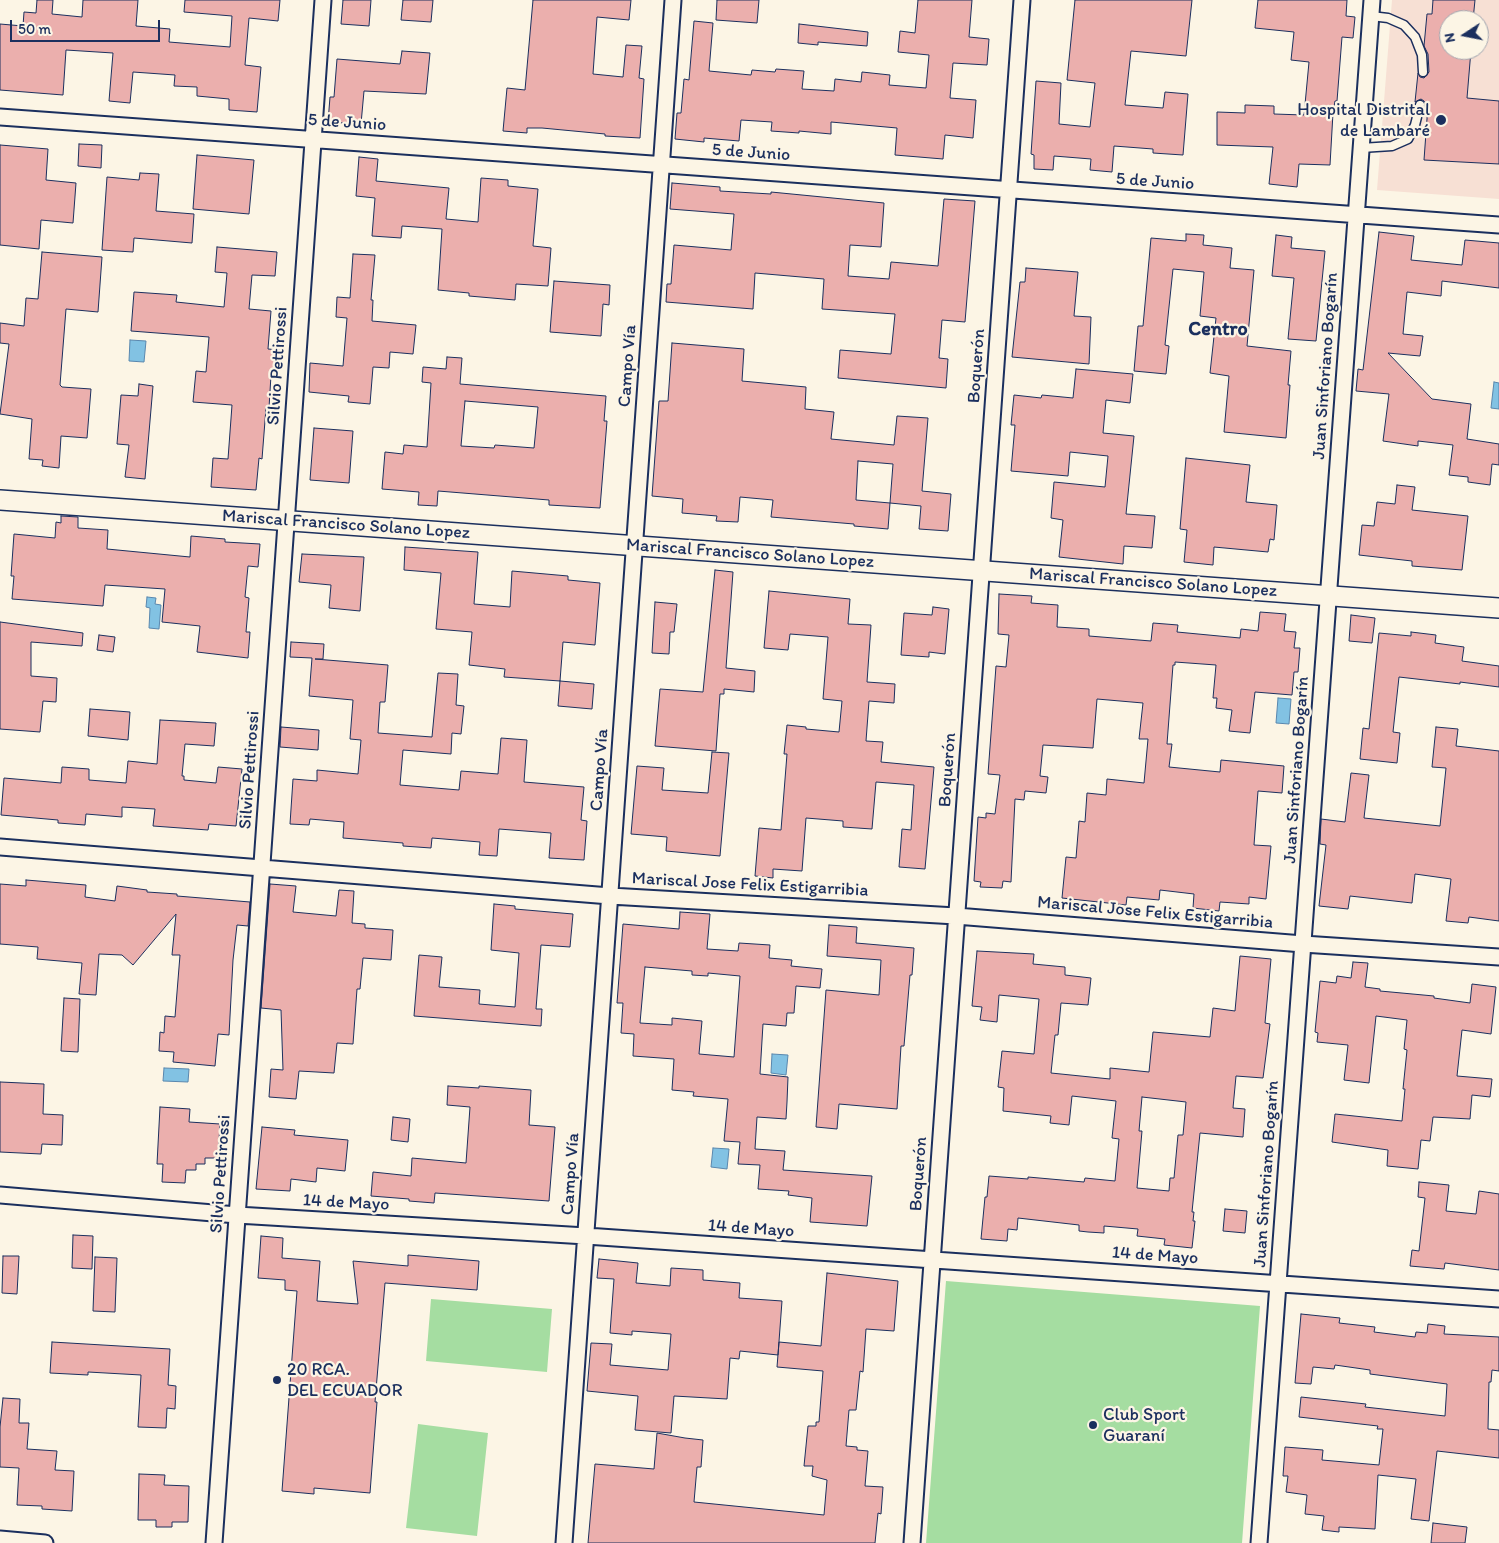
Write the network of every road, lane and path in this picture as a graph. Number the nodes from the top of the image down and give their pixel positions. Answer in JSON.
{"nodes":[{"id":1,"x":323,"y":0,"type":"edge"},
{"id":2,"x":673,"y":0,"type":"edge"},
{"id":3,"x":1022,"y":0,"type":"edge"},
{"id":4,"x":1372,"y":0,"type":"edge"},
{"id":5,"x":1371,"y":16,"type":"junction"},
{"id":6,"x":1423,"y":72,"type":"dead end"},
{"id":7,"x":1420,"y":105,"type":"dead end"},
{"id":8,"x":0,"y":117,"type":"edge"},
{"id":9,"x":313,"y":140,"type":"junction"},
{"id":10,"x":1361,"y":148,"type":"junction"},
{"id":11,"x":661,"y":165,"type":"junction"},
{"id":12,"x":1008,"y":190,"type":"junction"},
{"id":13,"x":1356,"y":215,"type":"junction"},
{"id":14,"x":1499,"y":226,"type":"edge"},
{"id":15,"x":0,"y":500,"type":"edge"},
{"id":16,"x":286,"y":521,"type":"junction"},
{"id":17,"x":634,"y":546,"type":"junction"},
{"id":18,"x":981,"y":571,"type":"junction"},
{"id":19,"x":1328,"y":596,"type":"junction"},
{"id":20,"x":1499,"y":608,"type":"edge"},
{"id":21,"x":0,"y":847,"type":"edge"},
{"id":22,"x":262,"y":867,"type":"junction"},
{"id":23,"x":610,"y":896,"type":"junction"},
{"id":24,"x":956,"y":916,"type":"junction"},
{"id":25,"x":1303,"y":944,"type":"junction"},
{"id":26,"x":1499,"y":958,"type":"edge"},
{"id":27,"x":0,"y":1196,"type":"edge"},
{"id":28,"x":237,"y":1215,"type":"junction"},
{"id":29,"x":586,"y":1236,"type":"junction"},
{"id":30,"x":932,"y":1261,"type":"junction"},
{"id":31,"x":1278,"y":1283,"type":"junction"},
{"id":32,"x":1499,"y":1299,"type":"edge"},
{"id":33,"x":0,"y":1539,"type":"edge"},
{"id":34,"x":45,"y":1543,"type":"edge"},
{"id":35,"x":214,"y":1543,"type":"edge"},
{"id":36,"x":564,"y":1543,"type":"edge"},
{"id":37,"x":912,"y":1543,"type":"edge"},
{"id":38,"x":1259,"y":1543,"type":"edge"}],
"edges":[{"from":1,"to":9,"type":"street","name":"Silvio Pettirossi"},
{"from":2,"to":11,"type":"street","name":"Campo Vía"},
{"from":3,"to":12,"type":"street","name":"Boquerón"},
{"from":4,"to":5,"type":"street","name":"Juan Sinforiano Bogarín"},
{"from":5,"to":6,"type":"lane"},
{"from":5,"to":10,"type":"street","name":"Juan Sinforiano Bogarín"},
{"from":7,"to":10,"type":"lane"},
{"from":8,"to":9,"type":"street","name":"5 de Junio"},
{"from":9,"to":11,"type":"street","name":"5 de Junio"},
{"from":9,"to":16,"type":"street","name":"Silvio Pettirossi"},
{"from":10,"to":13,"type":"street","name":"Juan Sinforiano Bogarín"},
{"from":11,"to":12,"type":"street","name":"5 de Junio"},
{"from":11,"to":17,"type":"street","name":"Campo Vía"},
{"from":12,"to":13,"type":"street","name":"5 de Junio"},
{"from":12,"to":18,"type":"street","name":"Boquerón"},
{"from":13,"to":14,"type":"street","name":"5 de Junio"},
{"from":13,"to":19,"type":"street","name":"Juan Sinforiano Bogarín"},
{"from":15,"to":16,"type":"street","name":"Mariscal Francisco Solano Lopez"},
{"from":16,"to":17,"type":"street","name":"Mariscal Francisco Solano Lopez"},
{"from":16,"to":22,"type":"street","name":"Silvio Pettirossi"},
{"from":17,"to":18,"type":"street","name":"Mariscal Francisco Solano Lopez"},
{"from":17,"to":23,"type":"street","name":"Campo Vía"},
{"from":18,"to":19,"type":"street","name":"Mariscal Francisco Solano Lopez"},
{"from":18,"to":24,"type":"street","name":"Boquerón"},
{"from":19,"to":20,"type":"street","name":"Mariscal Francisco Solano Lopez"},
{"from":19,"to":25,"type":"street","name":"Juan Sinforiano Bogarín"},
{"from":21,"to":22,"type":"street","name":"Mariscal Jose Felix Estigarribia"},
{"from":22,"to":23,"type":"street","name":"Mariscal Jose Felix Estigarribia"},
{"from":22,"to":28,"type":"street","name":"Silvio Pettirossi"},
{"from":23,"to":24,"type":"street","name":"Mariscal Jose Felix Estigarribia"},
{"from":23,"to":29,"type":"street","name":"Campo Vía"},
{"from":24,"to":25,"type":"street","name":"Mariscal Jose Felix Estigarribia"},
{"from":24,"to":30,"type":"street","name":"Boquerón"},
{"from":25,"to":26,"type":"street","name":"Mariscal Jose Felix Estigarribia"},
{"from":25,"to":31,"type":"street","name":"Juan Sinforiano Bogarín"},
{"from":27,"to":28,"type":"street","name":"14 de Mayo"},
{"from":28,"to":29,"type":"street","name":"14 de Mayo"},
{"from":28,"to":35,"type":"street","name":"Silvio Pettirossi"},
{"from":29,"to":30,"type":"street","name":"14 de Mayo"},
{"from":29,"to":36,"type":"street","name":"Campo Vía"},
{"from":30,"to":31,"type":"street","name":"14 de Mayo"},
{"from":30,"to":37,"type":"street","name":"Boquerón"},
{"from":31,"to":32,"type":"street","name":"14 de Mayo"},
{"from":31,"to":38,"type":"street","name":"Juan Sinforiano Bogarín"},
{"from":33,"to":34,"type":"street"}]}
